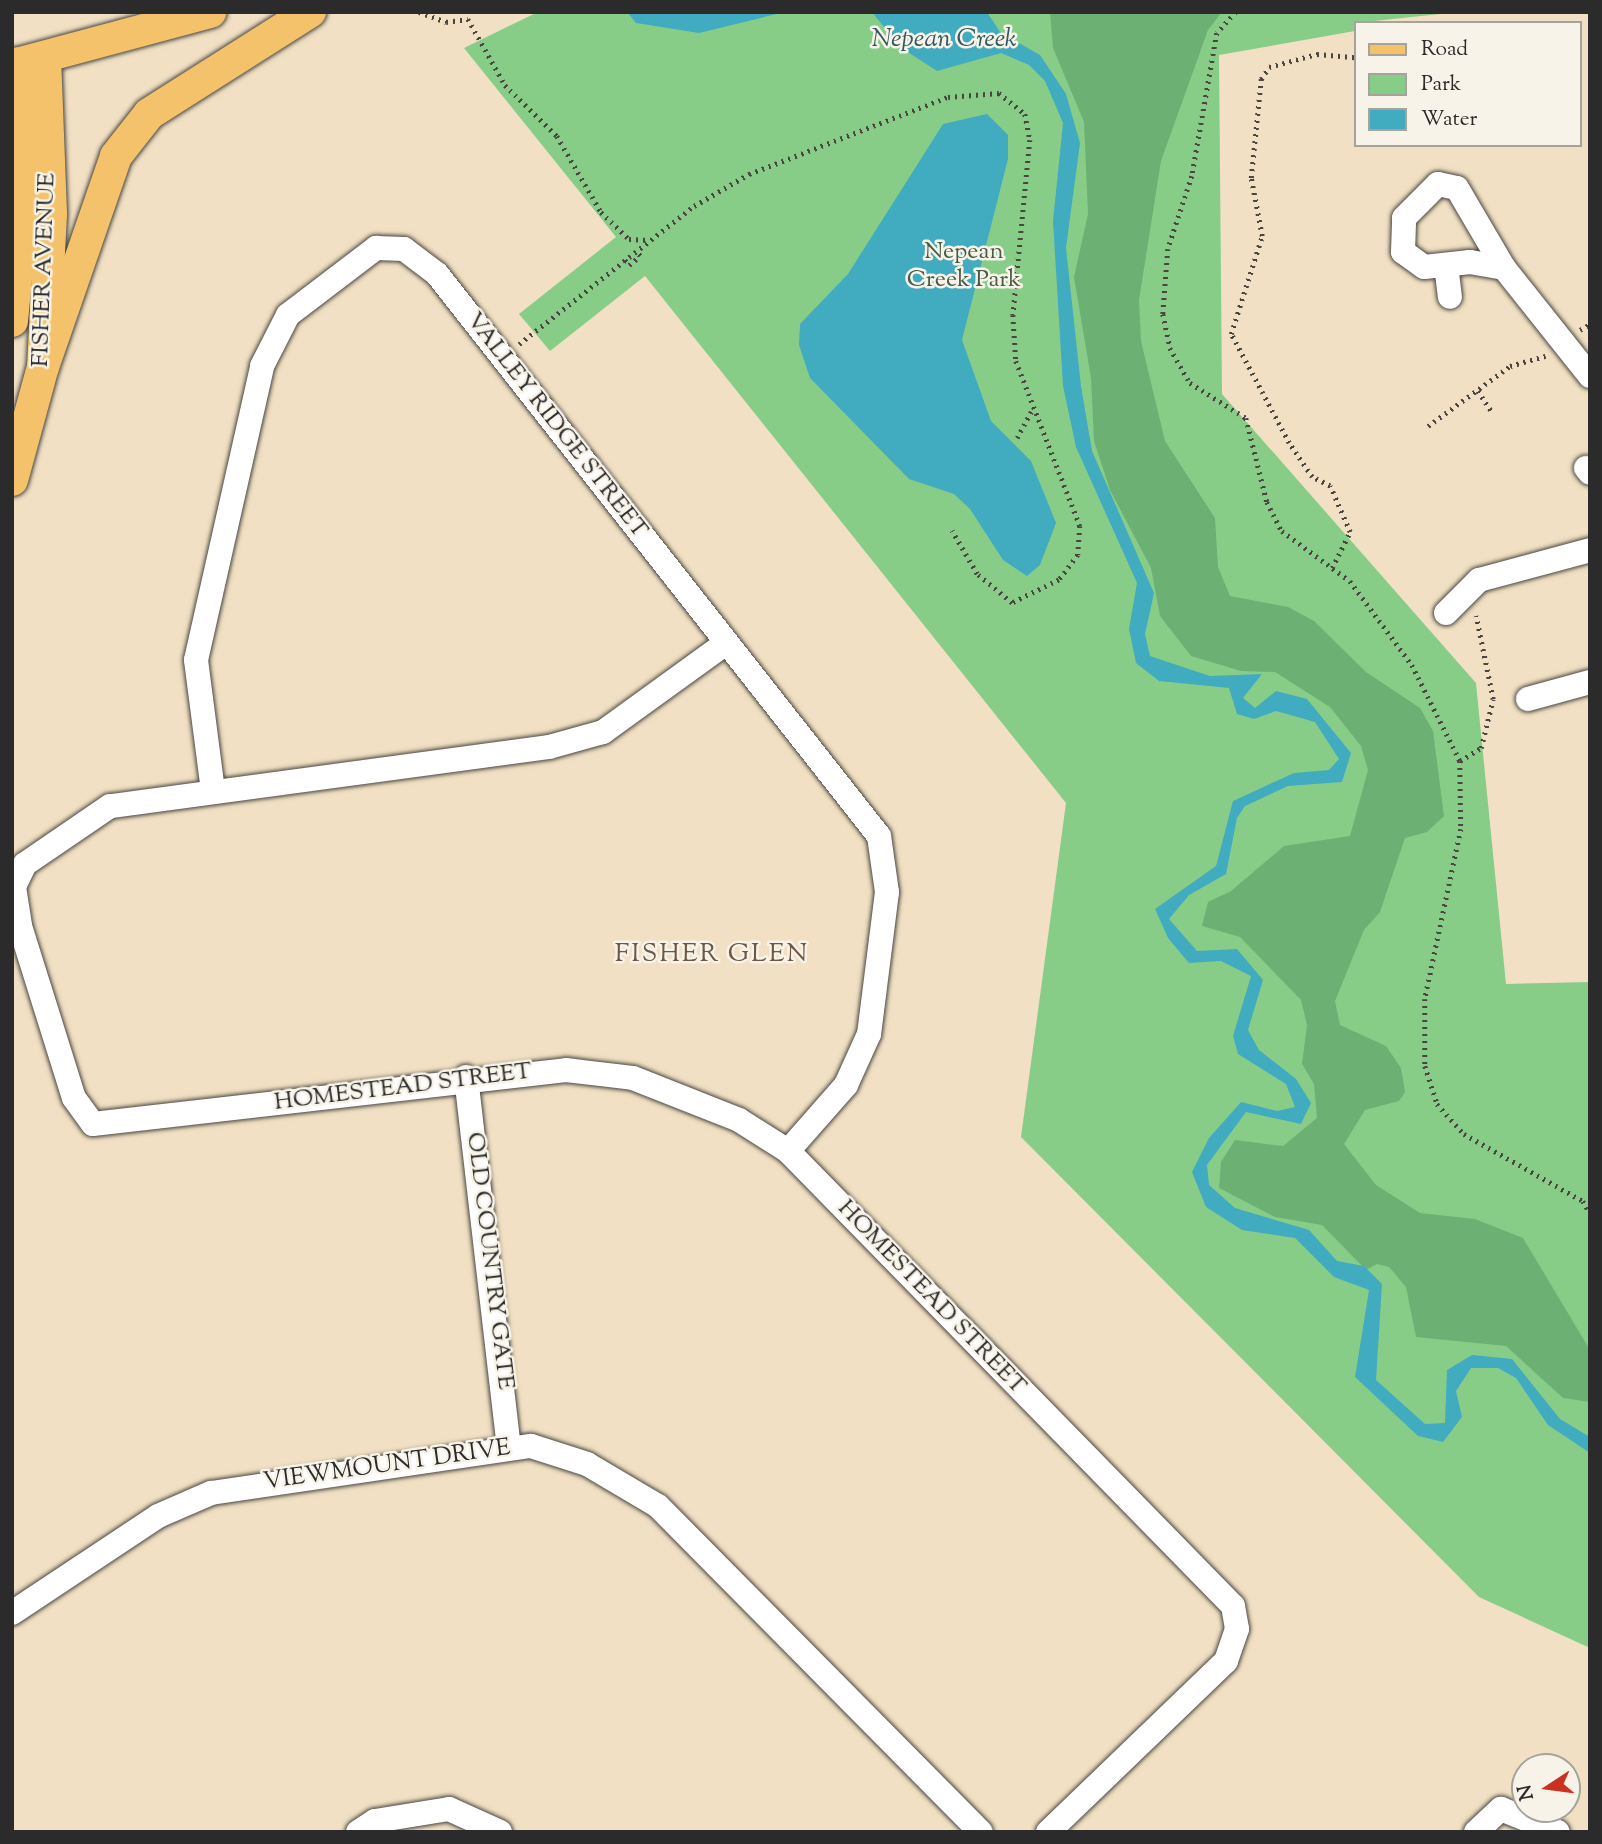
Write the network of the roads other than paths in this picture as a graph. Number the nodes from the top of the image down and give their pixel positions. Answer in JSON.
{"nodes":[{"id":1,"x":210,"y":12,"type":"edge"},
{"id":2,"x":310,"y":12,"type":"edge"},
{"id":3,"x":25,"y":62,"type":"edge"},
{"id":4,"x":19,"y":172,"type":"edge"},
{"id":5,"x":1446,"y":265,"type":"junction"},
{"id":6,"x":1504,"y":268,"type":"junction"},
{"id":7,"x":1450,"y":297,"type":"dead end"},
{"id":8,"x":12,"y":321,"type":"edge"},
{"id":9,"x":43,"y":367,"type":"junction"},
{"id":10,"x":1590,"y":376,"type":"edge"},
{"id":11,"x":12,"y":480,"type":"edge"},
{"id":12,"x":1590,"y":550,"type":"edge"},
{"id":13,"x":1446,"y":613,"type":"dead end"},
{"id":14,"x":726,"y":643,"type":"junction"},
{"id":15,"x":1590,"y":681,"type":"edge"},
{"id":16,"x":1528,"y":699,"type":"dead end"},
{"id":17,"x":213,"y":791,"type":"junction"},
{"id":18,"x":466,"y":1076,"type":"junction"},
{"id":19,"x":788,"y":1151,"type":"junction"},
{"id":20,"x":509,"y":1446,"type":"junction"},
{"id":21,"x":12,"y":1613,"type":"edge"},
{"id":22,"x":358,"y":1832,"type":"edge"},
{"id":23,"x":500,"y":1832,"type":"edge"},
{"id":24,"x":981,"y":1832,"type":"edge"},
{"id":25,"x":1048,"y":1832,"type":"edge"},
{"id":26,"x":1476,"y":1832,"type":"edge"},
{"id":27,"x":1558,"y":1832,"type":"edge"}],
"edges":[{"from":1,"to":3,"type":"main road"},
{"from":2,"to":9,"type":"main road"},
{"from":3,"to":4,"type":"main road","name":"FISHER AVENUE"},
{"from":3,"to":9,"type":"main road","name":"FISHER AVENUE"},
{"from":4,"to":8,"type":"main road","name":"FISHER AVENUE"},
{"from":5,"to":6,"type":"street"},
{"from":5,"to":6,"type":"street"},
{"from":5,"to":7,"type":"street"},
{"from":6,"to":10,"type":"street"},
{"from":9,"to":11,"type":"main road","name":"FISHER AVENUE"},
{"from":12,"to":13,"type":"street"},
{"from":14,"to":17,"type":"street","name":"HOMESTEAD STREET"},
{"from":14,"to":17,"type":"street","name":"VALLEY RIDGE STREET"},
{"from":14,"to":19,"type":"street","name":"VALLEY RIDGE STREET"},
{"from":15,"to":16,"type":"street"},
{"from":17,"to":18,"type":"street","name":"HOMESTEAD STREET"},
{"from":18,"to":19,"type":"street","name":"HOMESTEAD STREET"},
{"from":18,"to":20,"type":"street","name":"OLD COUNTRY GATE"},
{"from":19,"to":25,"type":"street","name":"HOMESTEAD STREET"},
{"from":20,"to":21,"type":"street","name":"VIEWMOUNT DRIVE"},
{"from":20,"to":24,"type":"street","name":"VIEWMOUNT DRIVE"},
{"from":22,"to":23,"type":"street"},
{"from":26,"to":27,"type":"street"}]}
